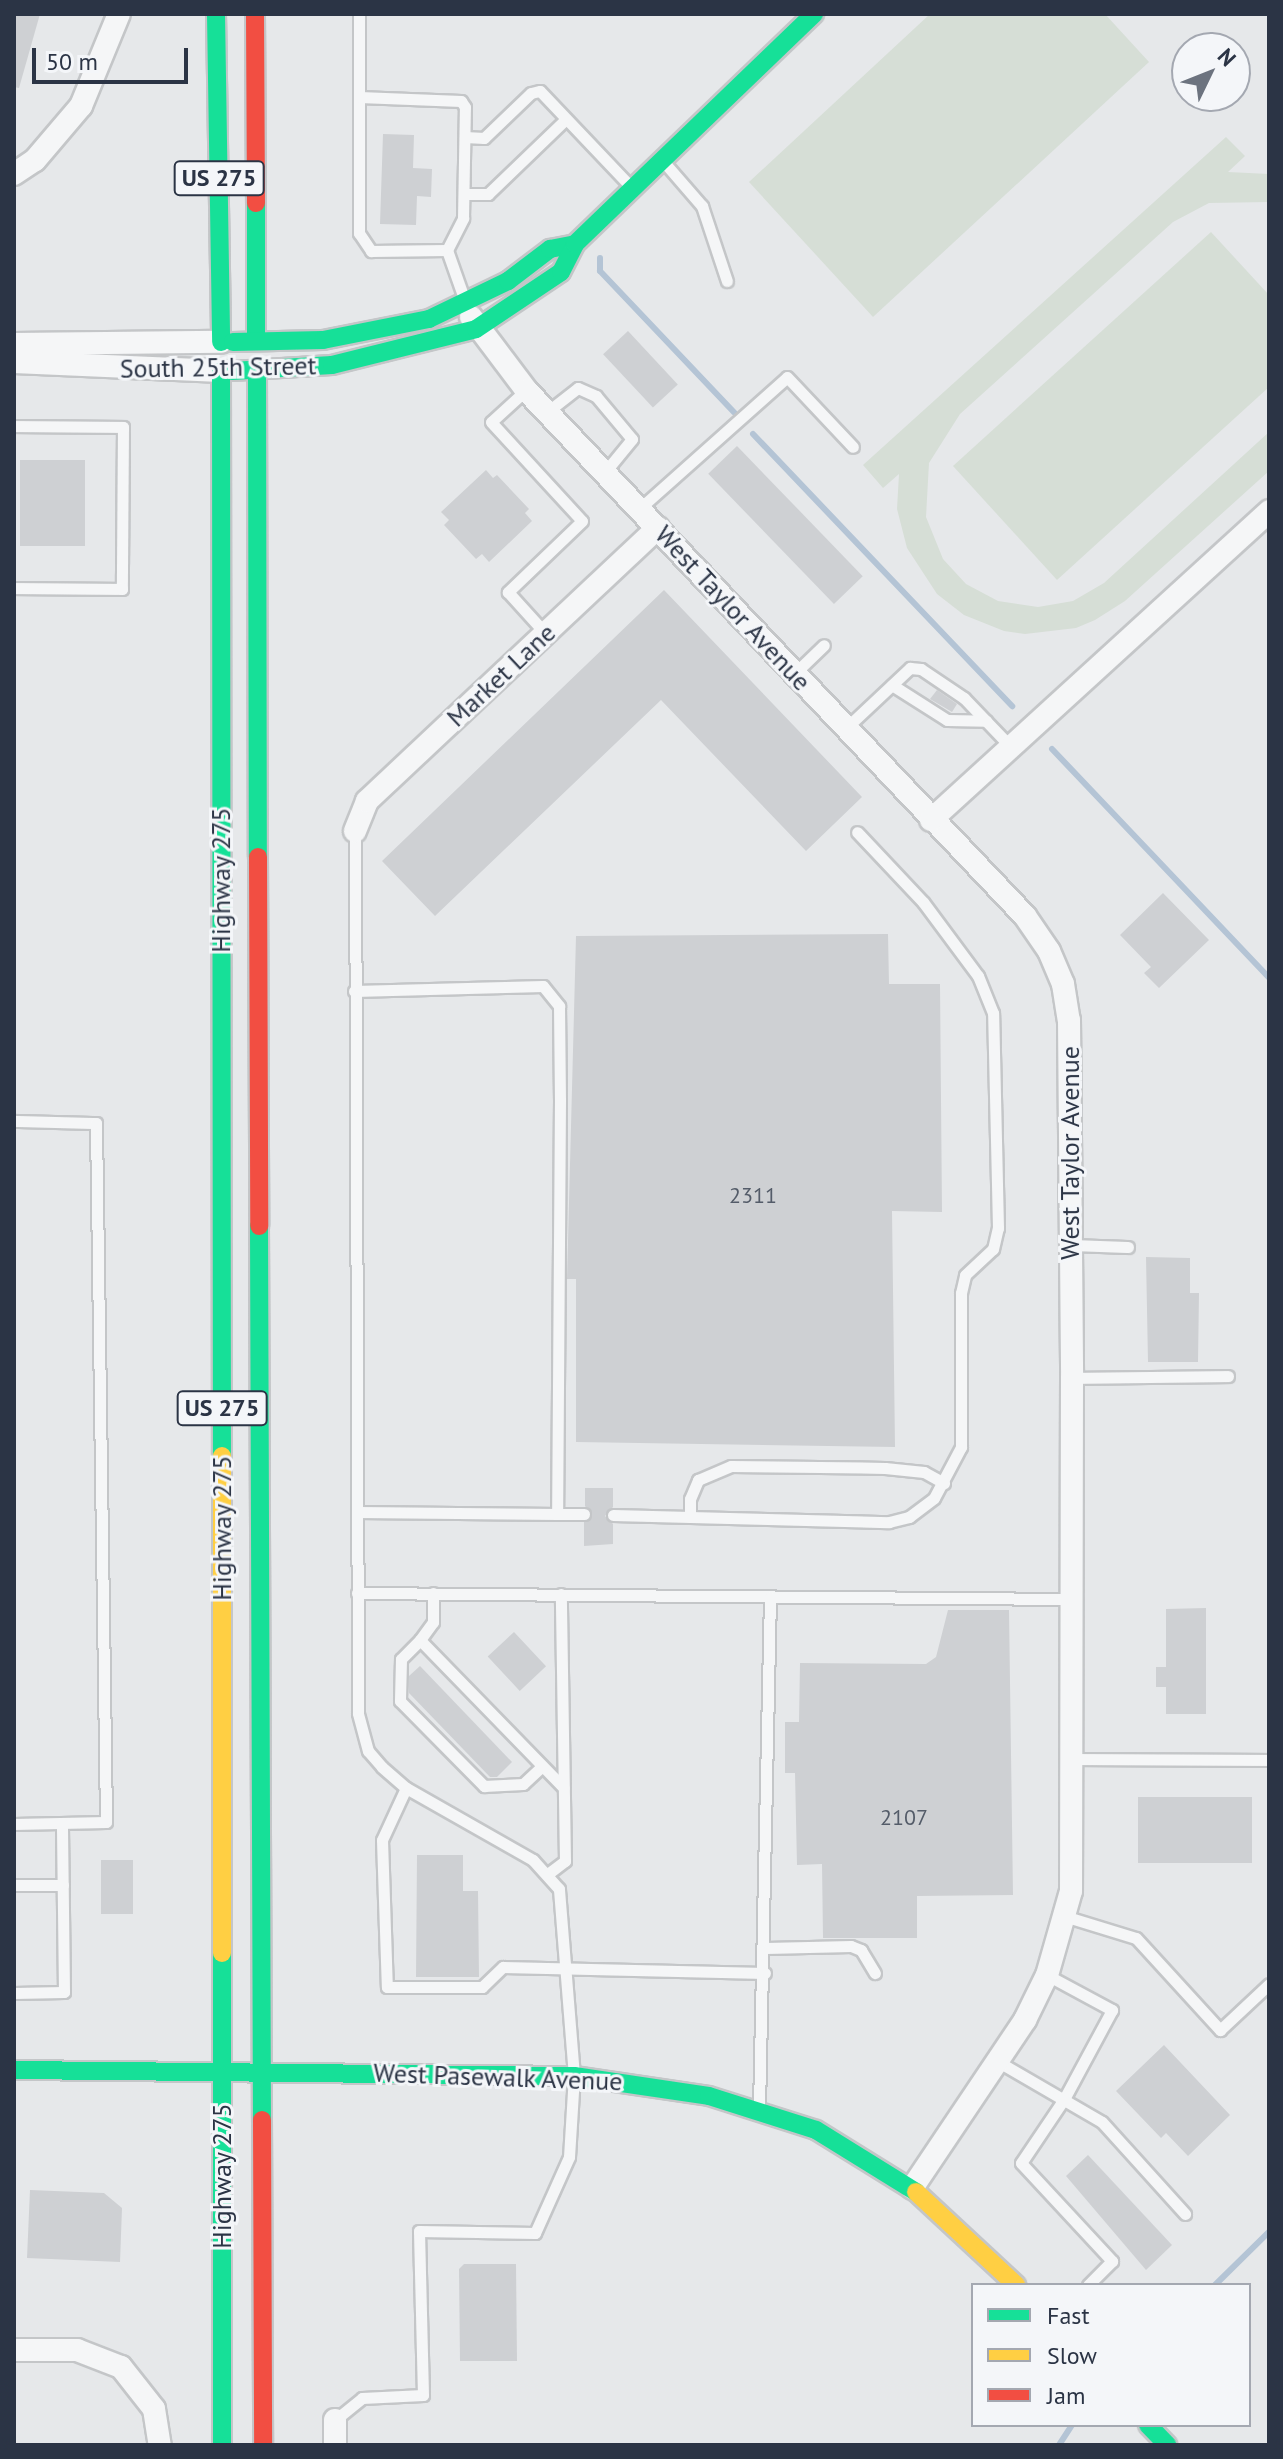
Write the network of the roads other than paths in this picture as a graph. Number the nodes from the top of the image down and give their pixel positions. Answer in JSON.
{"nodes":[{"id":1,"x":119,"y":14,"type":"edge"},
{"id":2,"x":216,"y":14,"type":"edge"},
{"id":3,"x":255,"y":14,"type":"edge"},
{"id":4,"x":359,"y":14,"type":"edge"},
{"id":5,"x":814,"y":14,"type":"edge"},
{"id":6,"x":359,"y":97,"type":"junction"},
{"id":7,"x":566,"y":119,"type":"junction"},
{"id":8,"x":465,"y":137,"type":"junction"},
{"id":9,"x":660,"y":158,"type":"junction"},
{"id":10,"x":14,"y":174,"type":"edge"},
{"id":11,"x":630,"y":187,"type":"junction"},
{"id":12,"x":464,"y":194,"type":"junction"},
{"id":13,"x":575,"y":244,"type":"junction"},
{"id":14,"x":447,"y":250,"type":"junction"},
{"id":15,"x":727,"y":281,"type":"dead end"},
{"id":16,"x":467,"y":305,"type":"junction"},
{"id":17,"x":476,"y":329,"type":"junction"},
{"id":18,"x":256,"y":341,"type":"junction"},
{"id":19,"x":221,"y":342,"type":"junction"},
{"id":20,"x":14,"y":344,"type":"edge"},
{"id":21,"x":14,"y":362,"type":"edge"},
{"id":22,"x":221,"y":371,"type":"junction"},
{"id":23,"x":257,"y":371,"type":"junction"},
{"id":24,"x":526,"y":390,"type":"junction"},
{"id":25,"x":547,"y":412,"type":"junction"},
{"id":26,"x":14,"y":426,"type":"edge"},
{"id":27,"x":853,"y":447,"type":"dead end"},
{"id":28,"x":605,"y":472,"type":"junction"},
{"id":29,"x":639,"y":509,"type":"junction"},
{"id":30,"x":1269,"y":511,"type":"edge"},
{"id":31,"x":658,"y":528,"type":"junction"},
{"id":32,"x":14,"y":588,"type":"edge"},
{"id":33,"x":546,"y":634,"type":"junction"},
{"id":34,"x":824,"y":645,"type":"dead end"},
{"id":35,"x":795,"y":673,"type":"junction"},
{"id":36,"x":892,"y":685,"type":"junction"},
{"id":37,"x":986,"y":721,"type":"junction"},
{"id":38,"x":846,"y":728,"type":"junction"},
{"id":39,"x":1011,"y":747,"type":"junction"},
{"id":40,"x":931,"y":820,"type":"junction"},
{"id":41,"x":355,"y":831,"type":"joint"},
{"id":42,"x":857,"y":832,"type":"dead end"},
{"id":43,"x":354,"y":991,"type":"junction"},
{"id":44,"x":14,"y":1121,"type":"edge"},
{"id":45,"x":1071,"y":1245,"type":"junction"},
{"id":46,"x":1128,"y":1247,"type":"dead end"},
{"id":47,"x":1228,"y":1376,"type":"dead end"},
{"id":48,"x":1072,"y":1378,"type":"junction"},
{"id":49,"x":944,"y":1483,"type":"junction"},
{"id":50,"x":358,"y":1512,"type":"junction"},
{"id":51,"x":557,"y":1514,"type":"junction"},
{"id":52,"x":584,"y":1514,"type":"dead end"},
{"id":53,"x":613,"y":1515,"type":"dead end"},
{"id":54,"x":690,"y":1517,"type":"junction"},
{"id":55,"x":357,"y":1593,"type":"junction"},
{"id":56,"x":433,"y":1593,"type":"junction"},
{"id":57,"x":561,"y":1594,"type":"junction"},
{"id":58,"x":770,"y":1597,"type":"junction"},
{"id":59,"x":1070,"y":1599,"type":"junction"},
{"id":60,"x":420,"y":1640,"type":"junction"},
{"id":61,"x":1075,"y":1759,"type":"junction"},
{"id":62,"x":1269,"y":1760,"type":"edge"},
{"id":63,"x":542,"y":1766,"type":"junction"},
{"id":64,"x":406,"y":1788,"type":"junction"},
{"id":65,"x":564,"y":1788,"type":"junction"},
{"id":66,"x":62,"y":1823,"type":"junction"},
{"id":67,"x":14,"y":1824,"type":"edge"},
{"id":68,"x":549,"y":1873,"type":"junction"},
{"id":69,"x":14,"y":1885,"type":"edge"},
{"id":70,"x":63,"y":1885,"type":"junction"},
{"id":71,"x":1064,"y":1916,"type":"junction"},
{"id":72,"x":766,"y":1948,"type":"junction"},
{"id":73,"x":568,"y":1970,"type":"junction"},
{"id":74,"x":765,"y":1973,"type":"junction"},
{"id":75,"x":875,"y":1973,"type":"dead end"},
{"id":76,"x":1047,"y":1975,"type":"junction"},
{"id":77,"x":1269,"y":1984,"type":"edge"},
{"id":78,"x":14,"y":1993,"type":"edge"},
{"id":79,"x":997,"y":2060,"type":"junction"},
{"id":80,"x":14,"y":2070,"type":"edge"},
{"id":81,"x":222,"y":2070,"type":"junction"},
{"id":82,"x":263,"y":2071,"type":"junction"},
{"id":83,"x":574,"y":2076,"type":"junction"},
{"id":84,"x":1064,"y":2099,"type":"junction"},
{"id":85,"x":759,"y":2109,"type":"junction"},
{"id":86,"x":912,"y":2188,"type":"junction"},
{"id":87,"x":1185,"y":2214,"type":"dead end"},
{"id":88,"x":1014,"y":2283,"type":"edge"},
{"id":89,"x":1090,"y":2283,"type":"edge"},
{"id":90,"x":14,"y":2350,"type":"edge"},
{"id":91,"x":335,"y":2420,"type":"joint"},
{"id":92,"x":1150,"y":2427,"type":"edge"},
{"id":93,"x":160,"y":2445,"type":"edge"},
{"id":94,"x":222,"y":2445,"type":"edge"},
{"id":95,"x":263,"y":2445,"type":"edge"},
{"id":96,"x":335,"y":2445,"type":"edge"},
{"id":97,"x":1167,"y":2445,"type":"edge"}],
"edges":[{"from":1,"to":10,"type":"street"},
{"from":2,"to":19,"type":"main road","number":"US 275"},
{"from":3,"to":18,"type":"main road","number":"US 275"},
{"from":4,"to":6,"type":"lane"},
{"from":5,"to":9,"type":"main road","name":"South 25th Street"},
{"from":6,"to":8,"type":"lane"},
{"from":6,"to":14,"type":"lane"},
{"from":7,"to":8,"type":"lane"},
{"from":7,"to":11,"type":"lane"},
{"from":7,"to":12,"type":"lane"},
{"from":8,"to":12,"type":"lane"},
{"from":9,"to":11,"type":"main road","name":"South 25th Street"},
{"from":9,"to":15,"type":"lane"},
{"from":11,"to":13,"type":"main road","name":"South 25th Street"},
{"from":12,"to":14,"type":"lane"},
{"from":13,"to":16,"type":"main road","name":"South 25th Street"},
{"from":13,"to":17,"type":"main road","name":"South 25th Street"},
{"from":14,"to":16,"type":"lane"},
{"from":16,"to":17,"type":"street","name":"West Taylor Avenue"},
{"from":16,"to":18,"type":"main road","name":"South 25th Street"},
{"from":17,"to":23,"type":"main road","name":"South 25th Street"},
{"from":17,"to":24,"type":"street","name":"West Taylor Avenue"},
{"from":18,"to":19,"type":"main road","name":"South 25th Street"},
{"from":19,"to":20,"type":"street","name":"South 25th Street"},
{"from":21,"to":22,"type":"street","name":"South 25th Street"},
{"from":22,"to":23,"type":"main road","name":"South 25th Street"},
{"from":22,"to":81,"type":"main road","name":"Highway 275","number":"US 275"},
{"from":23,"to":82,"type":"main road","name":"Highway 275","number":"US 275"},
{"from":24,"to":25,"type":"street","name":"West Taylor Avenue"},
{"from":24,"to":33,"type":"lane"},
{"from":25,"to":28,"type":"street","name":"West Taylor Avenue"},
{"from":25,"to":28,"type":"lane"},
{"from":26,"to":32,"type":"lane"},
{"from":27,"to":29,"type":"lane"},
{"from":28,"to":29,"type":"street","name":"West Taylor Avenue"},
{"from":29,"to":31,"type":"street","name":"West Taylor Avenue"},
{"from":30,"to":39,"type":"street"},
{"from":31,"to":33,"type":"street","name":"Market Lane"},
{"from":31,"to":35,"type":"street","name":"West Taylor Avenue"},
{"from":33,"to":41,"type":"street","name":"Market Lane"},
{"from":34,"to":35,"type":"lane"},
{"from":35,"to":38,"type":"street","name":"West Taylor Avenue"},
{"from":36,"to":37,"type":"lane"},
{"from":36,"to":37,"type":"lane"},
{"from":36,"to":38,"type":"lane"},
{"from":37,"to":39,"type":"lane"},
{"from":38,"to":40,"type":"street","name":"West Taylor Avenue"},
{"from":39,"to":40,"type":"street"},
{"from":40,"to":45,"type":"street","name":"West Taylor Avenue"},
{"from":41,"to":43,"type":"lane"},
{"from":42,"to":49,"type":"lane"},
{"from":43,"to":50,"type":"lane"},
{"from":43,"to":51,"type":"lane"},
{"from":44,"to":66,"type":"lane"},
{"from":45,"to":46,"type":"lane"},
{"from":45,"to":48,"type":"street","name":"West Taylor Avenue"},
{"from":47,"to":48,"type":"lane"},
{"from":48,"to":59,"type":"street","name":"West Taylor Avenue"},
{"from":49,"to":54,"type":"lane"},
{"from":49,"to":54,"type":"lane"},
{"from":50,"to":51,"type":"lane"},
{"from":50,"to":55,"type":"lane"},
{"from":51,"to":52,"type":"lane"},
{"from":53,"to":54,"type":"lane"},
{"from":55,"to":56,"type":"lane"},
{"from":55,"to":64,"type":"lane"},
{"from":56,"to":57,"type":"lane"},
{"from":56,"to":60,"type":"lane"},
{"from":57,"to":58,"type":"lane"},
{"from":57,"to":65,"type":"lane"},
{"from":58,"to":59,"type":"lane"},
{"from":58,"to":72,"type":"lane"},
{"from":59,"to":61,"type":"street","name":"West Taylor Avenue"},
{"from":60,"to":63,"type":"lane"},
{"from":60,"to":63,"type":"lane"},
{"from":61,"to":62,"type":"lane"},
{"from":61,"to":71,"type":"street","name":"West Taylor Avenue"},
{"from":63,"to":65,"type":"lane"},
{"from":64,"to":68,"type":"lane"},
{"from":64,"to":73,"type":"lane"},
{"from":65,"to":68,"type":"lane"},
{"from":66,"to":67,"type":"lane"},
{"from":66,"to":70,"type":"lane"},
{"from":68,"to":73,"type":"lane"},
{"from":69,"to":70,"type":"lane"},
{"from":70,"to":78,"type":"lane"},
{"from":71,"to":76,"type":"street","name":"West Taylor Avenue"},
{"from":71,"to":77,"type":"lane"},
{"from":72,"to":74,"type":"lane"},
{"from":72,"to":75,"type":"lane"},
{"from":73,"to":74,"type":"lane"},
{"from":73,"to":83,"type":"lane"},
{"from":74,"to":85,"type":"lane"},
{"from":76,"to":79,"type":"street","name":"West Taylor Avenue"},
{"from":76,"to":84,"type":"lane"},
{"from":79,"to":84,"type":"lane"},
{"from":79,"to":86,"type":"street","name":"West Taylor Avenue"},
{"from":80,"to":81,"type":"main road","name":"West Pasewalk Avenue"},
{"from":81,"to":82,"type":"main road","name":"West Pasewalk Avenue"},
{"from":81,"to":94,"type":"main road","name":"Highway 275","number":"US 275"},
{"from":82,"to":83,"type":"main road","name":"West Pasewalk Avenue"},
{"from":82,"to":95,"type":"main road","name":"Highway 275","number":"US 275"},
{"from":83,"to":85,"type":"main road","name":"West Pasewalk Avenue"},
{"from":83,"to":91,"type":"lane"},
{"from":84,"to":87,"type":"lane"},
{"from":84,"to":89,"type":"lane"},
{"from":85,"to":86,"type":"main road","name":"West Pasewalk Avenue"},
{"from":86,"to":88,"type":"main road","name":"West Pasewalk Avenue"},
{"from":90,"to":93,"type":"street"},
{"from":91,"to":96,"type":"street"},
{"from":92,"to":97,"type":"main road"}]}
